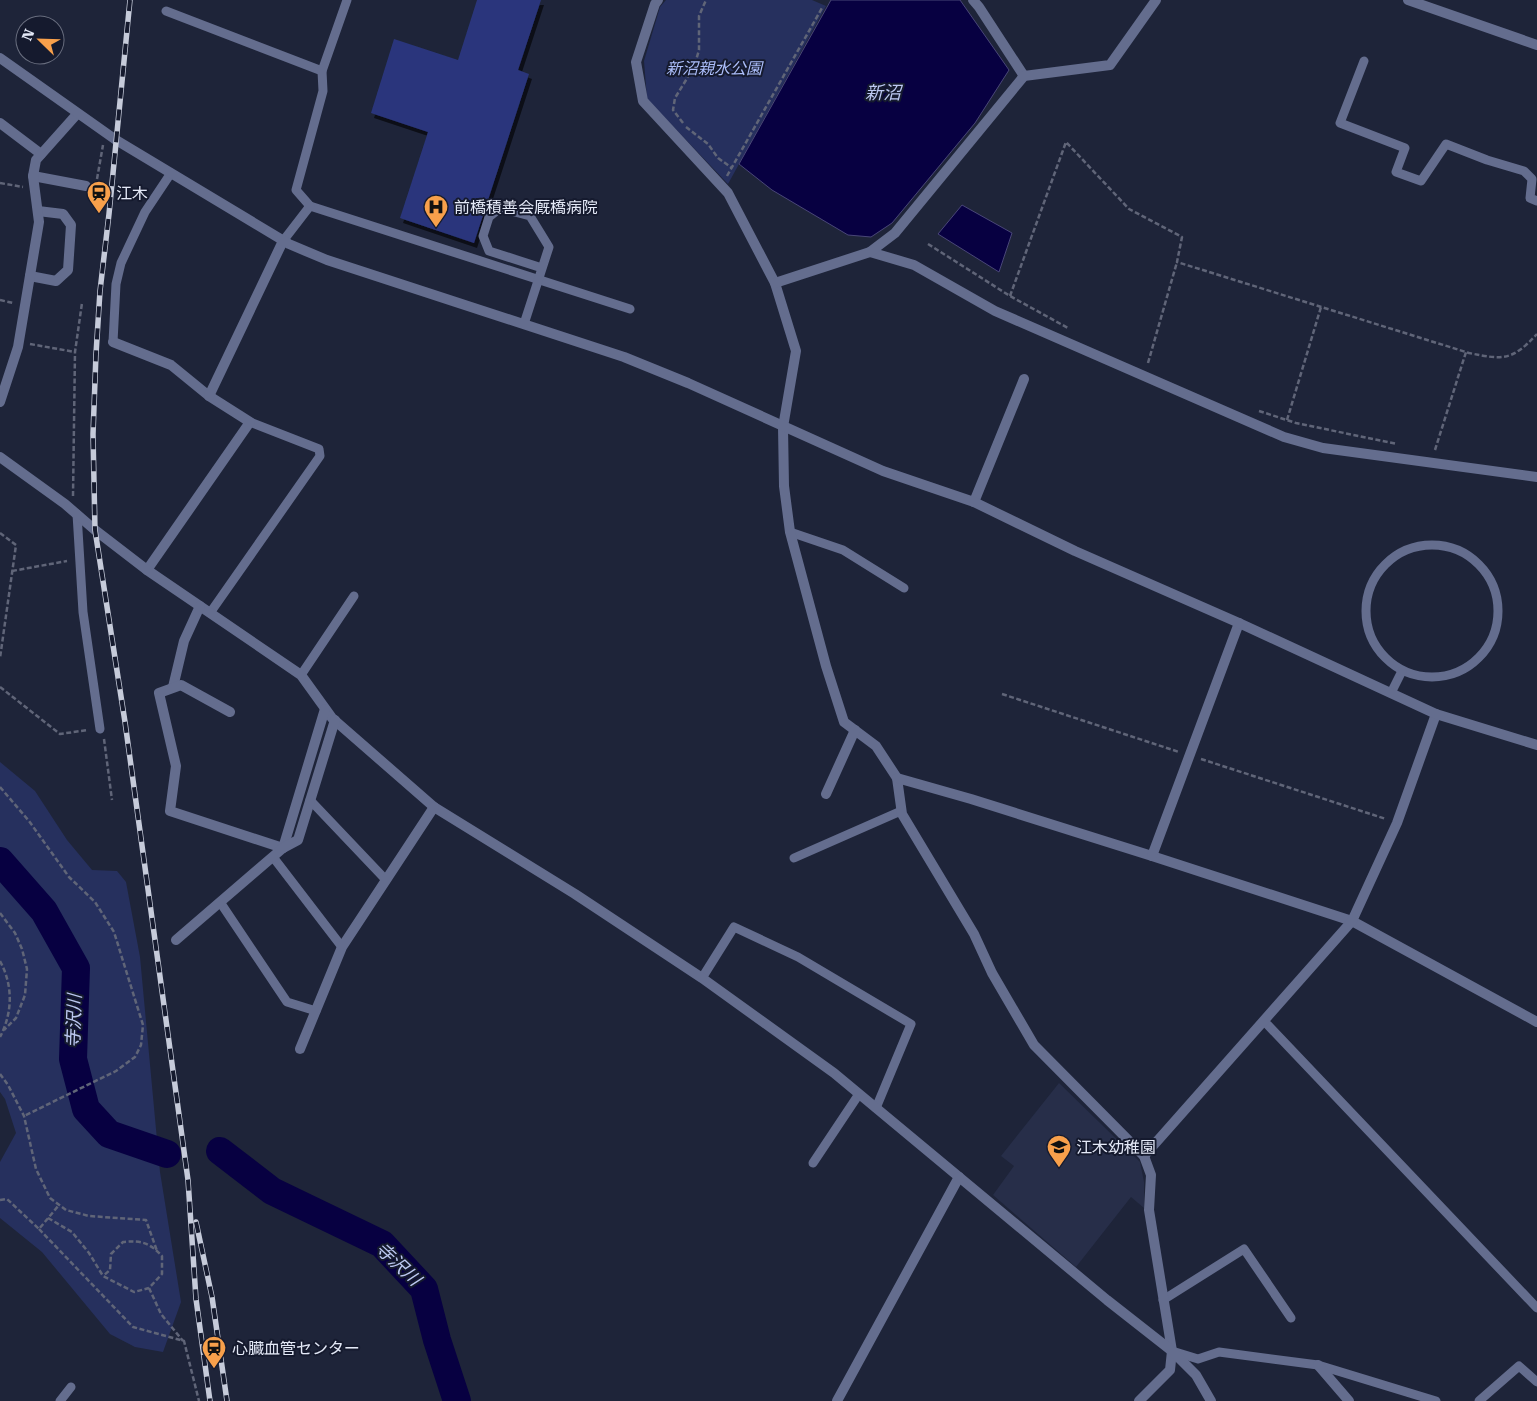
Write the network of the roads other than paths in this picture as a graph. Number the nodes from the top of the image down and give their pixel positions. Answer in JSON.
{"nodes":[{"id":1,"x":347,"y":0,"type":"edge"},
{"id":2,"x":658,"y":0,"type":"edge"},
{"id":3,"x":973,"y":0,"type":"edge"},
{"id":4,"x":1156,"y":0,"type":"edge"},
{"id":5,"x":1408,"y":0,"type":"edge"},
{"id":6,"x":166,"y":11,"type":"dead end"},
{"id":7,"x":1537,"y":45,"type":"edge"},
{"id":8,"x":0,"y":58,"type":"edge"},
{"id":9,"x":1364,"y":61,"type":"dead end"},
{"id":10,"x":322,"y":71,"type":"junction"},
{"id":11,"x":1024,"y":76,"type":"junction"},
{"id":12,"x":77,"y":114,"type":"junction"},
{"id":13,"x":0,"y":124,"type":"edge"},
{"id":14,"x":41,"y":154,"type":"junction"},
{"id":15,"x":171,"y":173,"type":"junction"},
{"id":16,"x":33,"y":176,"type":"junction"},
{"id":17,"x":91,"y":186,"type":"road end"},
{"id":18,"x":1537,"y":201,"type":"edge"},
{"id":19,"x":310,"y":206,"type":"junction"},
{"id":20,"x":38,"y":211,"type":"junction"},
{"id":21,"x":283,"y":241,"type":"junction"},
{"id":22,"x":870,"y":252,"type":"junction"},
{"id":23,"x":542,"y":268,"type":"junction"},
{"id":24,"x":30,"y":276,"type":"junction"},
{"id":25,"x":539,"y":280,"type":"junction"},
{"id":26,"x":775,"y":283,"type":"junction"},
{"id":27,"x":630,"y":309,"type":"dead end"},
{"id":28,"x":524,"y":324,"type":"junction"},
{"id":29,"x":113,"y":342,"type":"joint"},
{"id":30,"x":1024,"y":379,"type":"dead end"},
{"id":31,"x":209,"y":396,"type":"junction"},
{"id":32,"x":0,"y":402,"type":"edge"},
{"id":33,"x":250,"y":422,"type":"junction"},
{"id":34,"x":783,"y":427,"type":"junction"},
{"id":35,"x":0,"y":457,"type":"edge"},
{"id":36,"x":1537,"y":477,"type":"edge"},
{"id":37,"x":974,"y":502,"type":"junction"},
{"id":38,"x":75,"y":512,"type":"junction"},
{"id":39,"x":790,"y":532,"type":"junction"},
{"id":40,"x":147,"y":570,"type":"junction"},
{"id":41,"x":904,"y":588,"type":"dead end"},
{"id":42,"x":354,"y":596,"type":"dead end"},
{"id":43,"x":200,"y":606,"type":"junction"},
{"id":44,"x":210,"y":613,"type":"junction"},
{"id":45,"x":1239,"y":623,"type":"junction"},
{"id":46,"x":1402,"y":671,"type":"junction"},
{"id":47,"x":301,"y":675,"type":"junction"},
{"id":48,"x":173,"y":687,"type":"junction"},
{"id":49,"x":1391,"y":693,"type":"junction"},
{"id":50,"x":325,"y":709,"type":"junction"},
{"id":51,"x":230,"y":712,"type":"dead end"},
{"id":52,"x":1436,"y":714,"type":"junction"},
{"id":53,"x":334,"y":720,"type":"junction"},
{"id":54,"x":100,"y":729,"type":"road end"},
{"id":55,"x":855,"y":730,"type":"junction"},
{"id":56,"x":1537,"y":745,"type":"edge"},
{"id":57,"x":897,"y":778,"type":"junction"},
{"id":58,"x":826,"y":794,"type":"dead end"},
{"id":59,"x":310,"y":800,"type":"junction"},
{"id":60,"x":434,"y":807,"type":"junction"},
{"id":61,"x":901,"y":811,"type":"junction"},
{"id":62,"x":283,"y":848,"type":"junction"},
{"id":63,"x":273,"y":856,"type":"junction"},
{"id":64,"x":1152,"y":856,"type":"junction"},
{"id":65,"x":794,"y":858,"type":"dead end"},
{"id":66,"x":386,"y":880,"type":"junction"},
{"id":67,"x":220,"y":902,"type":"junction"},
{"id":68,"x":1352,"y":921,"type":"junction"},
{"id":69,"x":176,"y":940,"type":"dead end"},
{"id":70,"x":342,"y":947,"type":"junction"},
{"id":71,"x":702,"y":978,"type":"junction"},
{"id":72,"x":316,"y":1011,"type":"junction"},
{"id":73,"x":1264,"y":1022,"type":"junction"},
{"id":74,"x":1537,"y":1022,"type":"edge"},
{"id":75,"x":300,"y":1049,"type":"dead end"},
{"id":76,"x":859,"y":1094,"type":"junction"},
{"id":77,"x":876,"y":1108,"type":"junction"},
{"id":78,"x":1144,"y":1156,"type":"junction"},
{"id":79,"x":813,"y":1163,"type":"dead end"},
{"id":80,"x":959,"y":1177,"type":"junction"},
{"id":81,"x":1163,"y":1300,"type":"junction"},
{"id":82,"x":1537,"y":1308,"type":"edge"},
{"id":83,"x":1291,"y":1318,"type":"dead end"},
{"id":84,"x":1172,"y":1351,"type":"junction"},
{"id":85,"x":1318,"y":1365,"type":"junction"},
{"id":86,"x":1537,"y":1382,"type":"edge"},
{"id":87,"x":71,"y":1387,"type":"dead end"},
{"id":88,"x":60,"y":1401,"type":"edge"},
{"id":89,"x":837,"y":1401,"type":"edge"},
{"id":90,"x":1139,"y":1401,"type":"edge"},
{"id":91,"x":1211,"y":1401,"type":"edge"},
{"id":92,"x":1349,"y":1401,"type":"edge"},
{"id":93,"x":1436,"y":1401,"type":"edge"},
{"id":94,"x":1479,"y":1401,"type":"edge"}],
"edges":[{"from":1,"to":10,"type":"lane"},
{"from":2,"to":26,"type":"street"},
{"from":3,"to":11,"type":"street"},
{"from":4,"to":11,"type":"street"},
{"from":5,"to":7,"type":"street"},
{"from":6,"to":10,"type":"lane"},
{"from":8,"to":12,"type":"street"},
{"from":9,"to":18,"type":"lane"},
{"from":10,"to":19,"type":"lane"},
{"from":11,"to":22,"type":"street"},
{"from":12,"to":14,"type":"street"},
{"from":12,"to":15,"type":"street"},
{"from":13,"to":14,"type":"street"},
{"from":14,"to":16,"type":"street"},
{"from":15,"to":21,"type":"street"},
{"from":15,"to":29,"type":"lane"},
{"from":16,"to":17,"type":"street"},
{"from":16,"to":20,"type":"street"},
{"from":19,"to":21,"type":"lane"},
{"from":19,"to":25,"type":"lane"},
{"from":20,"to":24,"type":"street"},
{"from":20,"to":24,"type":"street"},
{"from":21,"to":28,"type":"street"},
{"from":21,"to":31,"type":"street"},
{"from":22,"to":26,"type":"street"},
{"from":22,"to":36,"type":"street"},
{"from":23,"to":23,"type":"lane"},
{"from":23,"to":25,"type":"lane"},
{"from":24,"to":32,"type":"street"},
{"from":25,"to":27,"type":"lane"},
{"from":25,"to":28,"type":"lane"},
{"from":26,"to":34,"type":"street"},
{"from":28,"to":34,"type":"street"},
{"from":29,"to":31,"type":"street"},
{"from":30,"to":37,"type":"street"},
{"from":31,"to":33,"type":"street"},
{"from":33,"to":40,"type":"street"},
{"from":33,"to":44,"type":"lane"},
{"from":34,"to":37,"type":"street"},
{"from":34,"to":39,"type":"street"},
{"from":35,"to":38,"type":"street"},
{"from":37,"to":45,"type":"street"},
{"from":38,"to":40,"type":"street"},
{"from":38,"to":54,"type":"lane"},
{"from":39,"to":41,"type":"lane"},
{"from":39,"to":55,"type":"street"},
{"from":40,"to":43,"type":"street"},
{"from":42,"to":47,"type":"lane"},
{"from":43,"to":44,"type":"street"},
{"from":43,"to":48,"type":"street"},
{"from":44,"to":47,"type":"street"},
{"from":45,"to":49,"type":"street"},
{"from":45,"to":64,"type":"street"},
{"from":46,"to":46,"type":"lane"},
{"from":46,"to":49,"type":"lane"},
{"from":47,"to":50,"type":"street"},
{"from":48,"to":51,"type":"street"},
{"from":48,"to":62,"type":"street"},
{"from":49,"to":52,"type":"street"},
{"from":50,"to":53,"type":"street"},
{"from":50,"to":62,"type":"street"},
{"from":52,"to":56,"type":"street"},
{"from":52,"to":68,"type":"street"},
{"from":53,"to":59,"type":"street"},
{"from":53,"to":60,"type":"street"},
{"from":55,"to":57,"type":"street"},
{"from":55,"to":58,"type":"street"},
{"from":57,"to":61,"type":"street"},
{"from":57,"to":64,"type":"street"},
{"from":59,"to":62,"type":"street"},
{"from":59,"to":66,"type":"lane"},
{"from":60,"to":66,"type":"street"},
{"from":60,"to":71,"type":"street"},
{"from":61,"to":65,"type":"lane"},
{"from":61,"to":78,"type":"street"},
{"from":62,"to":63,"type":"street"},
{"from":63,"to":67,"type":"street"},
{"from":63,"to":70,"type":"lane"},
{"from":64,"to":68,"type":"street"},
{"from":66,"to":70,"type":"street"},
{"from":67,"to":69,"type":"street"},
{"from":67,"to":72,"type":"lane"},
{"from":68,"to":73,"type":"street"},
{"from":68,"to":74,"type":"street"},
{"from":70,"to":72,"type":"street"},
{"from":71,"to":76,"type":"street"},
{"from":71,"to":77,"type":"lane"},
{"from":72,"to":75,"type":"street"},
{"from":73,"to":78,"type":"street"},
{"from":73,"to":82,"type":"lane"},
{"from":76,"to":77,"type":"street"},
{"from":76,"to":79,"type":"lane"},
{"from":77,"to":80,"type":"street"},
{"from":78,"to":81,"type":"street"},
{"from":80,"to":84,"type":"street"},
{"from":80,"to":89,"type":"street"},
{"from":81,"to":83,"type":"lane"},
{"from":81,"to":84,"type":"street"},
{"from":84,"to":85,"type":"lane"},
{"from":84,"to":90,"type":"street"},
{"from":84,"to":91,"type":"street"},
{"from":85,"to":92,"type":"street"},
{"from":85,"to":93,"type":"lane"},
{"from":86,"to":94,"type":"lane"},
{"from":87,"to":88,"type":"lane"}]}
